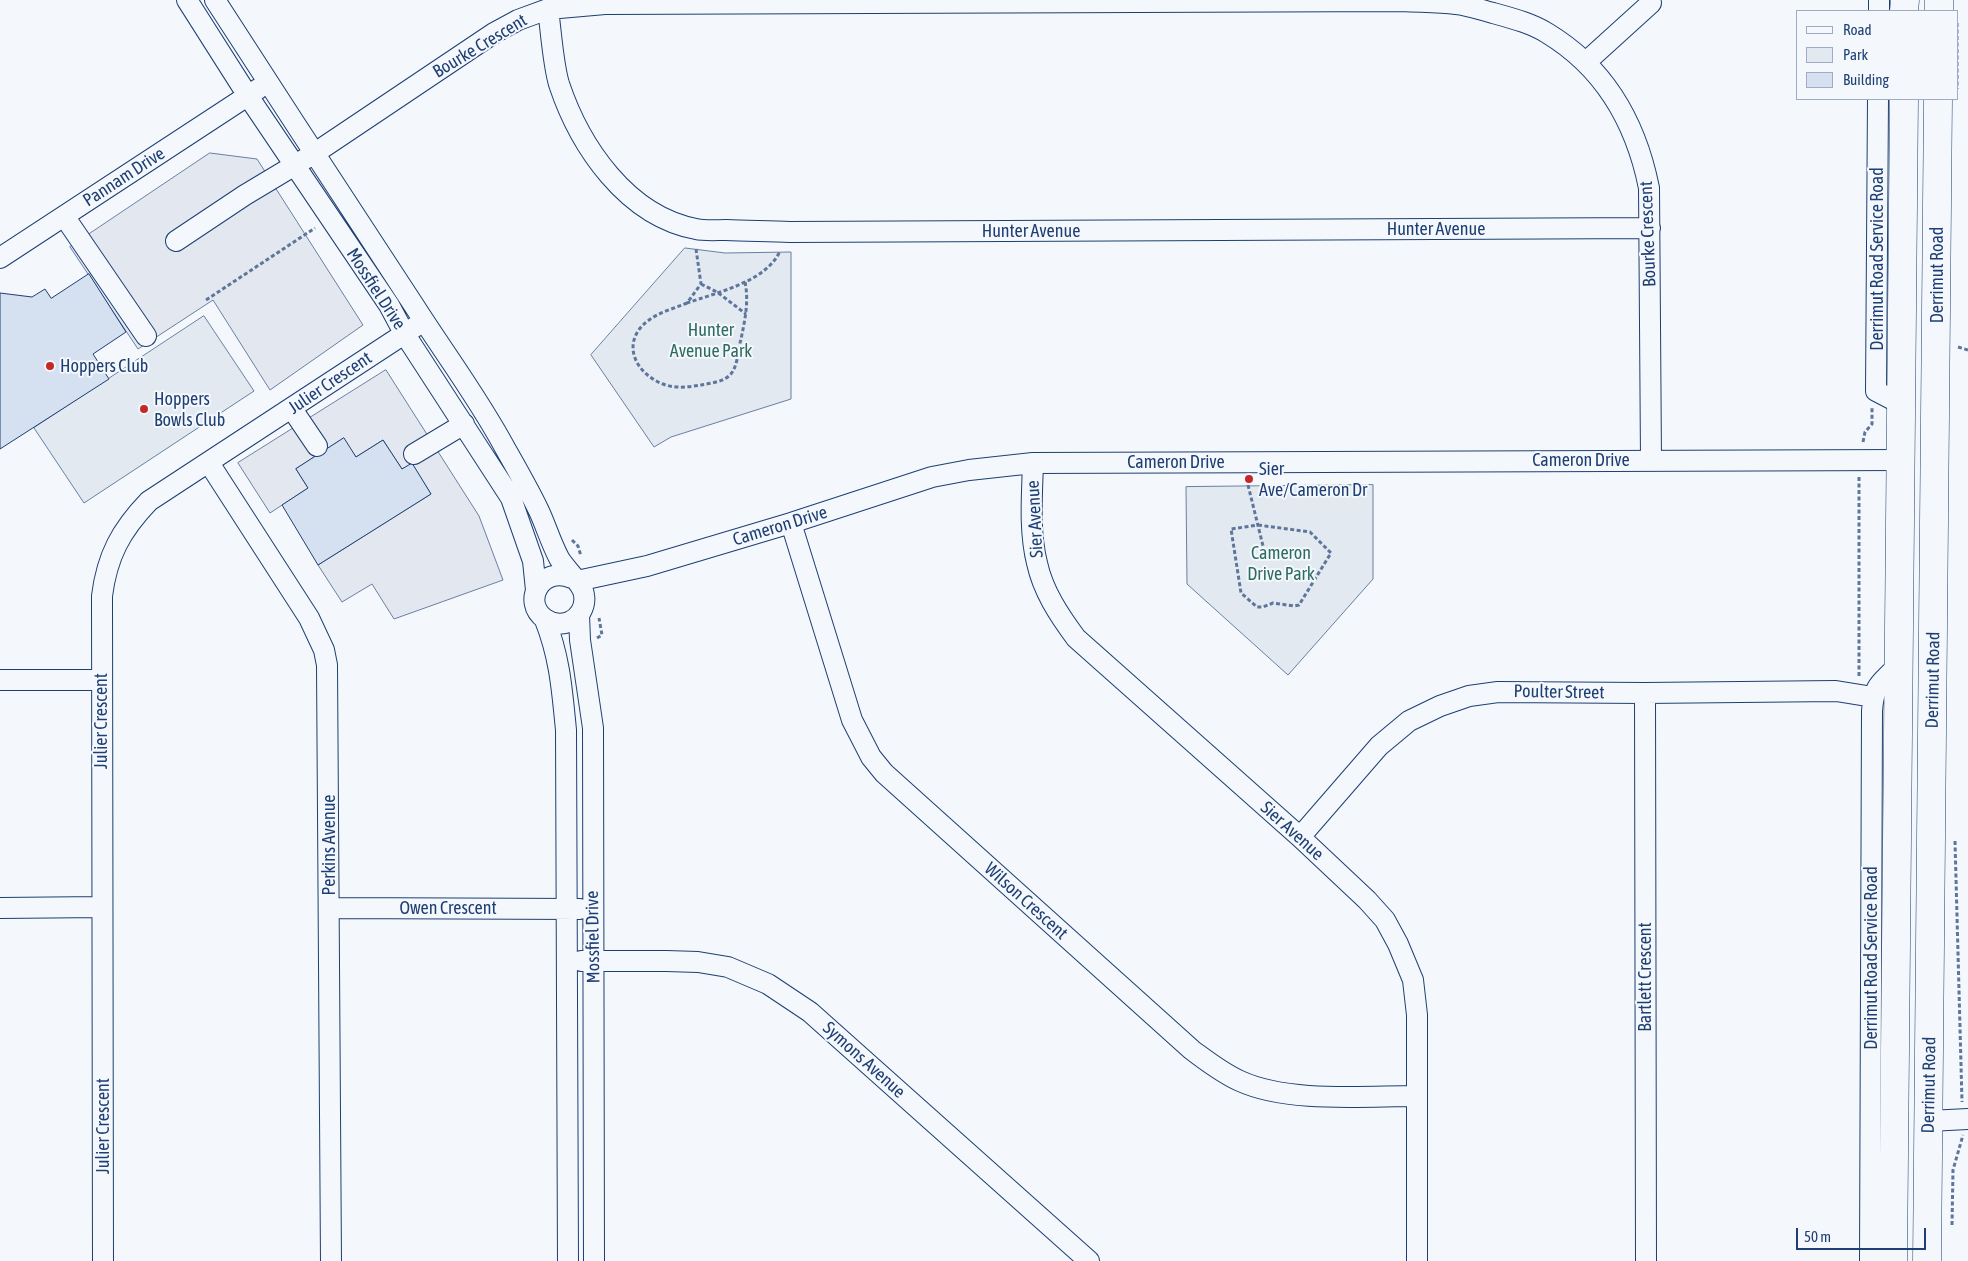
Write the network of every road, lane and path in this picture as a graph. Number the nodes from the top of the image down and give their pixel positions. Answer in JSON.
{"nodes":[{"id":1,"x":186,"y":0,"type":"edge"},
{"id":2,"x":215,"y":0,"type":"edge"},
{"id":3,"x":1202,"y":1,"type":"edge"},
{"id":4,"x":605,"y":2,"type":"edge"},
{"id":5,"x":1650,"y":3,"type":"dead end"},
{"id":6,"x":548,"y":9,"type":"junction"},
{"id":7,"x":1586,"y":62,"type":"junction"},
{"id":8,"x":269,"y":83,"type":"junction"},
{"id":9,"x":248,"y":96,"type":"junction"},
{"id":10,"x":1878,"y":100,"type":"edge"},
{"id":11,"x":1904,"y":100,"type":"edge"},
{"id":12,"x":1938,"y":100,"type":"edge"},
{"id":13,"x":315,"y":152,"type":"junction"},
{"id":14,"x":295,"y":166,"type":"junction"},
{"id":15,"x":64,"y":216,"type":"junction"},
{"id":16,"x":330,"y":218,"type":"junction"},
{"id":17,"x":1650,"y":228,"type":"junction"},
{"id":18,"x":176,"y":240,"type":"dead end"},
{"id":19,"x":696,"y":249,"type":"dead end"},
{"id":20,"x":780,"y":250,"type":"dead end"},
{"id":21,"x":0,"y":258,"type":"edge"},
{"id":22,"x":745,"y":282,"type":"junction"},
{"id":23,"x":700,"y":284,"type":"junction"},
{"id":24,"x":717,"y":292,"type":"junction"},
{"id":25,"x":206,"y":300,"type":"dead end"},
{"id":26,"x":688,"y":303,"type":"junction"},
{"id":27,"x":746,"y":314,"type":"junction"},
{"id":28,"x":424,"y":321,"type":"junction"},
{"id":29,"x":404,"y":334,"type":"junction"},
{"id":30,"x":146,"y":336,"type":"dead end"},
{"id":31,"x":1958,"y":347,"type":"dead end"},
{"id":32,"x":1968,"y":350,"type":"edge"},
{"id":33,"x":1936,"y":376,"type":"junction"},
{"id":34,"x":1876,"y":391,"type":"junction"},
{"id":35,"x":1901,"y":404,"type":"junction"},
{"id":36,"x":292,"y":409,"type":"junction"},
{"id":37,"x":464,"y":424,"type":"junction"},
{"id":38,"x":317,"y":446,"type":"dead end"},
{"id":39,"x":414,"y":454,"type":"dead end"},
{"id":40,"x":1651,"y":460,"type":"junction"},
{"id":41,"x":1859,"y":460,"type":"junction"},
{"id":42,"x":1900,"y":460,"type":"junction"},
{"id":43,"x":1935,"y":460,"type":"junction"},
{"id":44,"x":209,"y":463,"type":"junction"},
{"id":45,"x":1033,"y":463,"type":"junction"},
{"id":46,"x":1248,"y":485,"type":"dead end"},
{"id":47,"x":791,"y":523,"type":"junction"},
{"id":48,"x":1258,"y":525,"type":"junction"},
{"id":49,"x":1264,"y":550,"type":"dead end"},
{"id":50,"x":647,"y":566,"type":"junction"},
{"id":51,"x":574,"y":579,"type":"junction"},
{"id":52,"x":536,"y":590,"type":"junction"},
{"id":53,"x":1934,"y":598,"type":"junction"},
{"id":54,"x":581,"y":611,"type":"junction"},
{"id":55,"x":545,"y":620,"type":"junction"},
{"id":56,"x":1899,"y":664,"type":"junction"},
{"id":57,"x":0,"y":680,"type":"edge"},
{"id":58,"x":101,"y":680,"type":"junction"},
{"id":59,"x":1645,"y":693,"type":"junction"},
{"id":60,"x":1865,"y":696,"type":"junction"},
{"id":61,"x":1300,"y":837,"type":"junction"},
{"id":62,"x":0,"y":908,"type":"edge"},
{"id":63,"x":101,"y":908,"type":"junction"},
{"id":64,"x":330,"y":908,"type":"junction"},
{"id":65,"x":566,"y":909,"type":"junction"},
{"id":66,"x":592,"y":909,"type":"junction"},
{"id":67,"x":567,"y":961,"type":"junction"},
{"id":68,"x":593,"y":962,"type":"junction"},
{"id":69,"x":1417,"y":1096,"type":"junction"},
{"id":70,"x":1965,"y":1119,"type":"edge"},
{"id":71,"x":1894,"y":1120,"type":"junction"},
{"id":72,"x":1929,"y":1120,"type":"junction"},
{"id":73,"x":1951,"y":1234,"type":"dead end"},
{"id":74,"x":103,"y":1261,"type":"edge"},
{"id":75,"x":331,"y":1261,"type":"edge"},
{"id":76,"x":568,"y":1261,"type":"edge"},
{"id":77,"x":594,"y":1261,"type":"edge"},
{"id":78,"x":1089,"y":1261,"type":"edge"},
{"id":79,"x":1417,"y":1261,"type":"edge"},
{"id":80,"x":1646,"y":1261,"type":"edge"},
{"id":81,"x":1870,"y":1261,"type":"edge"},
{"id":82,"x":1893,"y":1261,"type":"edge"},
{"id":83,"x":1927,"y":1261,"type":"edge"}],
"edges":[{"from":1,"to":9,"type":"street","name":"Mossfiel Drive"},
{"from":2,"to":8,"type":"street","name":"Mossfiel Drive"},
{"from":3,"to":4,"type":"street","name":"Bourke Crescent"},
{"from":3,"to":7,"type":"street","name":"Bourke Crescent"},
{"from":4,"to":6,"type":"street","name":"Bourke Crescent"},
{"from":5,"to":7,"type":"street"},
{"from":6,"to":13,"type":"street","name":"Bourke Crescent"},
{"from":6,"to":17,"type":"street","name":"Hunter Avenue"},
{"from":7,"to":17,"type":"street","name":"Bourke Crescent"},
{"from":8,"to":9,"type":"street","name":"Pannam Drive"},
{"from":8,"to":13,"type":"street","name":"Mossfiel Drive"},
{"from":9,"to":14,"type":"street","name":"Mossfiel Drive"},
{"from":9,"to":15,"type":"street","name":"Pannam Drive"},
{"from":10,"to":34,"type":"street","name":"Derrimut Road Service Road"},
{"from":11,"to":35,"type":"highway","name":"Derrimut Road"},
{"from":12,"to":33,"type":"highway","name":"Derrimut Road"},
{"from":13,"to":14,"type":"street","name":"Bourke Crescent"},
{"from":13,"to":28,"type":"street","name":"Mossfiel Drive"},
{"from":14,"to":16,"type":"street","name":"Mossfiel Drive"},
{"from":14,"to":18,"type":"street","name":"Bourke Crescent"},
{"from":15,"to":21,"type":"street","name":"Pannam Drive"},
{"from":15,"to":30,"type":"street"},
{"from":16,"to":25,"type":"path"},
{"from":16,"to":29,"type":"street","name":"Mossfiel Drive"},
{"from":17,"to":40,"type":"street","name":"Bourke Crescent"},
{"from":19,"to":23,"type":"path"},
{"from":20,"to":22,"type":"path"},
{"from":22,"to":24,"type":"path"},
{"from":22,"to":27,"type":"path"},
{"from":23,"to":24,"type":"path"},
{"from":23,"to":26,"type":"path"},
{"from":24,"to":26,"type":"path"},
{"from":24,"to":27,"type":"path"},
{"from":26,"to":27,"type":"path"},
{"from":28,"to":29,"type":"street","name":"Julier Crescent"},
{"from":28,"to":51,"type":"street","name":"Mossfiel Drive"},
{"from":29,"to":36,"type":"street","name":"Julier Crescent"},
{"from":29,"to":37,"type":"street","name":"Mossfiel Drive"},
{"from":31,"to":32,"type":"path"},
{"from":33,"to":35,"type":"highway"},
{"from":33,"to":43,"type":"highway","name":"Derrimut Road"},
{"from":34,"to":35,"type":"street"},
{"from":34,"to":41,"type":"path"},
{"from":35,"to":42,"type":"highway","name":"Derrimut Road"},
{"from":36,"to":38,"type":"street"},
{"from":36,"to":44,"type":"street","name":"Julier Crescent"},
{"from":37,"to":39,"type":"street"},
{"from":37,"to":52,"type":"street","name":"Mossfiel Drive"},
{"from":40,"to":41,"type":"street","name":"Cameron Drive"},
{"from":40,"to":45,"type":"street","name":"Cameron Drive"},
{"from":41,"to":42,"type":"street","name":"Cameron Drive"},
{"from":41,"to":60,"type":"path"},
{"from":42,"to":43,"type":"highway"},
{"from":42,"to":56,"type":"highway","name":"Derrimut Road"},
{"from":43,"to":53,"type":"highway","name":"Derrimut Road"},
{"from":44,"to":58,"type":"street","name":"Julier Crescent"},
{"from":44,"to":64,"type":"street","name":"Perkins Avenue"},
{"from":45,"to":47,"type":"street","name":"Cameron Drive"},
{"from":45,"to":61,"type":"street","name":"Sier Avenue"},
{"from":46,"to":48,"type":"path"},
{"from":47,"to":50,"type":"street","name":"Cameron Drive"},
{"from":47,"to":69,"type":"street","name":"Wilson Crescent"},
{"from":48,"to":48,"type":"path"},
{"from":48,"to":49,"type":"path"},
{"from":50,"to":51,"type":"street","name":"Cameron Drive"},
{"from":50,"to":54,"type":"street","name":"Cameron Drive"},
{"from":51,"to":52,"type":"street"},
{"from":51,"to":54,"type":"street"},
{"from":52,"to":55,"type":"street"},
{"from":53,"to":56,"type":"highway"},
{"from":53,"to":72,"type":"highway","name":"Derrimut Road"},
{"from":54,"to":55,"type":"street"},
{"from":54,"to":66,"type":"street","name":"Mossfiel Drive"},
{"from":55,"to":65,"type":"street","name":"Mossfiel Drive"},
{"from":56,"to":60,"type":"street"},
{"from":56,"to":71,"type":"highway","name":"Derrimut Road"},
{"from":57,"to":58,"type":"street"},
{"from":58,"to":63,"type":"street","name":"Julier Crescent"},
{"from":59,"to":60,"type":"street","name":"Poulter Street"},
{"from":59,"to":61,"type":"street","name":"Poulter Street"},
{"from":59,"to":80,"type":"street","name":"Bartlett Crescent"},
{"from":60,"to":81,"type":"street","name":"Derrimut Road Service Road"},
{"from":61,"to":69,"type":"street","name":"Sier Avenue"},
{"from":62,"to":63,"type":"street"},
{"from":63,"to":74,"type":"street","name":"Julier Crescent"},
{"from":64,"to":65,"type":"street","name":"Owen Crescent"},
{"from":64,"to":75,"type":"street","name":"Perkins Avenue"},
{"from":65,"to":66,"type":"street","name":"Owen Crescent"},
{"from":65,"to":67,"type":"street","name":"Mossfiel Drive"},
{"from":66,"to":68,"type":"street","name":"Mossfiel Drive"},
{"from":67,"to":68,"type":"street","name":"Symons Avenue"},
{"from":67,"to":76,"type":"street","name":"Mossfiel Drive"},
{"from":68,"to":77,"type":"street","name":"Mossfiel Drive"},
{"from":68,"to":78,"type":"street","name":"Symons Avenue"},
{"from":69,"to":79,"type":"street","name":"Sier Avenue"},
{"from":70,"to":72,"type":"street"},
{"from":70,"to":73,"type":"path"},
{"from":71,"to":72,"type":"highway"},
{"from":71,"to":82,"type":"highway","name":"Derrimut Road"},
{"from":72,"to":83,"type":"highway","name":"Derrimut Road"}]}
